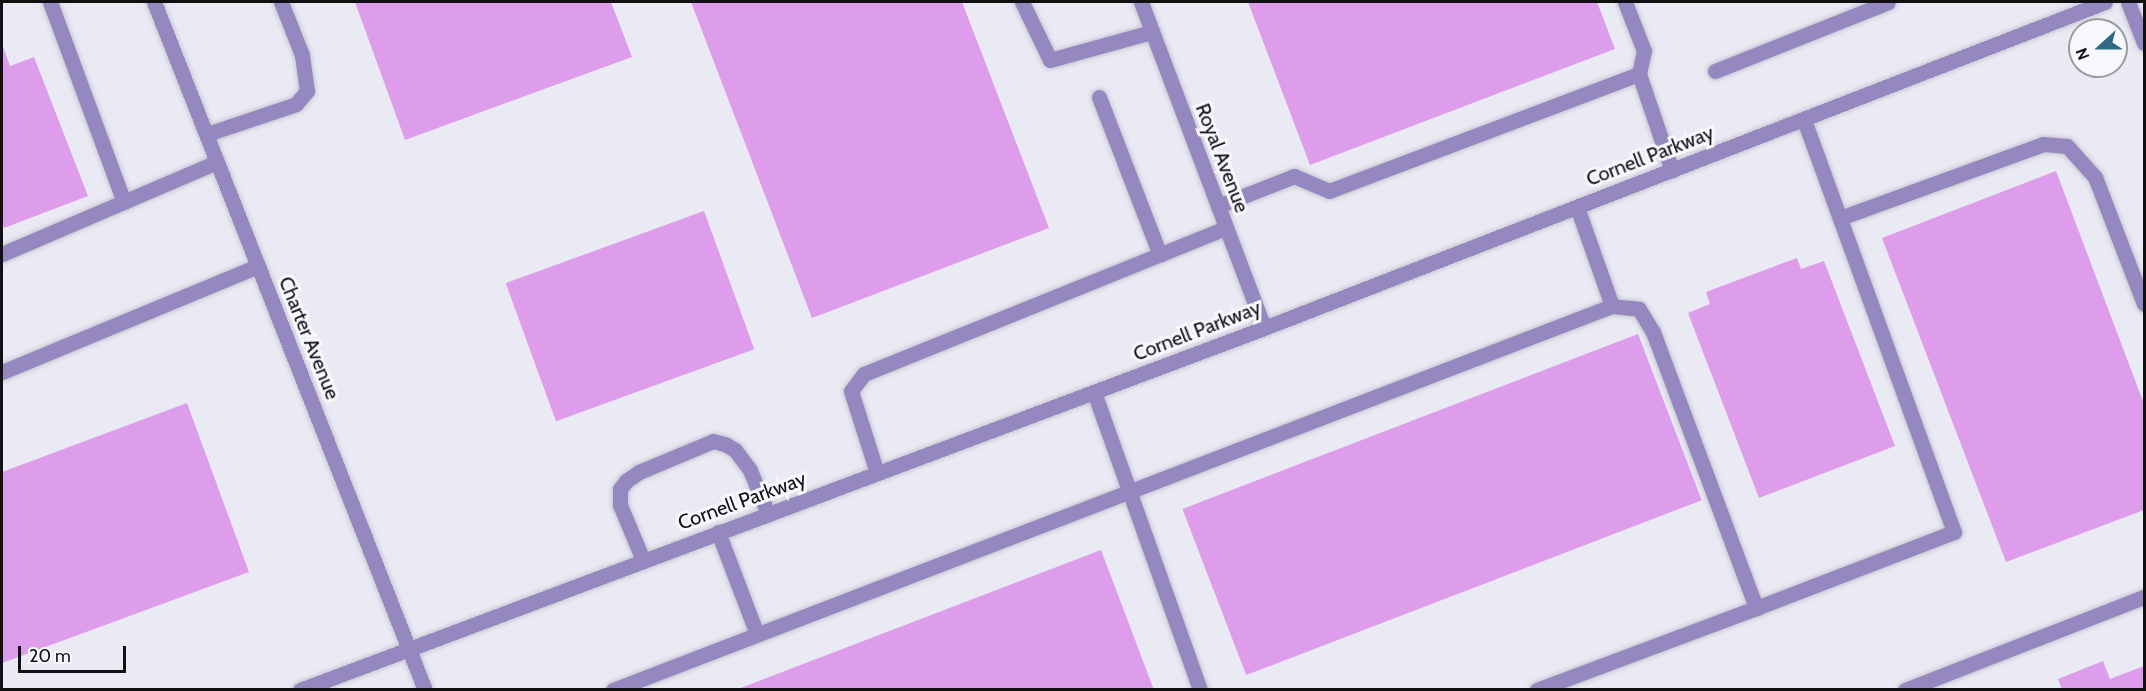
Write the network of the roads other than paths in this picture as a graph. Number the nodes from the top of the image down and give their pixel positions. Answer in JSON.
{"nodes":[{"id":1,"x":50,"y":2,"type":"edge"},
{"id":2,"x":154,"y":2,"type":"edge"},
{"id":3,"x":281,"y":2,"type":"edge"},
{"id":4,"x":1022,"y":2,"type":"edge"},
{"id":5,"x":1141,"y":2,"type":"edge"},
{"id":6,"x":1625,"y":2,"type":"edge"},
{"id":7,"x":1888,"y":2,"type":"edge"},
{"id":8,"x":2104,"y":2,"type":"edge"},
{"id":9,"x":2128,"y":2,"type":"edge"},
{"id":10,"x":1152,"y":32,"type":"junction"},
{"id":11,"x":2144,"y":43,"type":"edge"},
{"id":12,"x":1715,"y":71,"type":"dead end"},
{"id":13,"x":1639,"y":74,"type":"junction"},
{"id":14,"x":1099,"y":98,"type":"dead end"},
{"id":15,"x":1803,"y":118,"type":"junction"},
{"id":16,"x":207,"y":134,"type":"junction"},
{"id":17,"x":217,"y":162,"type":"junction"},
{"id":18,"x":1672,"y":171,"type":"junction"},
{"id":19,"x":124,"y":201,"type":"junction"},
{"id":20,"x":1218,"y":206,"type":"junction"},
{"id":21,"x":1577,"y":207,"type":"junction"},
{"id":22,"x":1840,"y":218,"type":"junction"},
{"id":23,"x":1226,"y":228,"type":"junction"},
{"id":24,"x":2,"y":254,"type":"edge"},
{"id":25,"x":1160,"y":255,"type":"junction"},
{"id":26,"x":258,"y":266,"type":"junction"},
{"id":27,"x":2145,"y":304,"type":"edge"},
{"id":28,"x":1612,"y":306,"type":"junction"},
{"id":29,"x":1264,"y":328,"type":"junction"},
{"id":30,"x":2,"y":372,"type":"edge"},
{"id":31,"x":1094,"y":392,"type":"junction"},
{"id":32,"x":877,"y":473,"type":"junction"},
{"id":33,"x":1128,"y":491,"type":"junction"},
{"id":34,"x":768,"y":514,"type":"junction"},
{"id":35,"x":718,"y":532,"type":"junction"},
{"id":36,"x":644,"y":560,"type":"junction"},
{"id":37,"x":2145,"y":597,"type":"edge"},
{"id":38,"x":1756,"y":608,"type":"junction"},
{"id":39,"x":757,"y":634,"type":"junction"},
{"id":40,"x":410,"y":648,"type":"junction"},
{"id":41,"x":300,"y":690,"type":"edge"},
{"id":42,"x":425,"y":690,"type":"edge"},
{"id":43,"x":613,"y":690,"type":"edge"},
{"id":44,"x":1200,"y":690,"type":"edge"},
{"id":45,"x":1537,"y":690,"type":"edge"},
{"id":46,"x":1905,"y":690,"type":"edge"}],
"edges":[{"from":1,"to":19,"type":"street"},
{"from":2,"to":16,"type":"street","name":"Charter Avenue"},
{"from":3,"to":16,"type":"street"},
{"from":4,"to":10,"type":"street"},
{"from":5,"to":10,"type":"street","name":"Royal Avenue"},
{"from":6,"to":13,"type":"street"},
{"from":7,"to":12,"type":"street"},
{"from":8,"to":15,"type":"street","name":"Cornell Parkway"},
{"from":9,"to":11,"type":"street"},
{"from":10,"to":20,"type":"street","name":"Royal Avenue"},
{"from":13,"to":18,"type":"street"},
{"from":13,"to":20,"type":"street"},
{"from":14,"to":25,"type":"street"},
{"from":15,"to":18,"type":"street","name":"Cornell Parkway"},
{"from":15,"to":22,"type":"street"},
{"from":16,"to":17,"type":"street","name":"Charter Avenue"},
{"from":17,"to":19,"type":"street"},
{"from":17,"to":26,"type":"street","name":"Charter Avenue"},
{"from":18,"to":21,"type":"street","name":"Cornell Parkway"},
{"from":19,"to":24,"type":"street"},
{"from":20,"to":23,"type":"street","name":"Royal Avenue"},
{"from":21,"to":28,"type":"street"},
{"from":21,"to":29,"type":"street","name":"Cornell Parkway"},
{"from":22,"to":27,"type":"street"},
{"from":22,"to":38,"type":"street"},
{"from":23,"to":25,"type":"street"},
{"from":23,"to":29,"type":"street","name":"Royal Avenue"},
{"from":25,"to":32,"type":"street"},
{"from":26,"to":30,"type":"street"},
{"from":26,"to":40,"type":"street","name":"Charter Avenue"},
{"from":28,"to":33,"type":"street"},
{"from":28,"to":38,"type":"street"},
{"from":29,"to":31,"type":"street","name":"Cornell Parkway"},
{"from":31,"to":32,"type":"street","name":"Cornell Parkway"},
{"from":31,"to":33,"type":"street"},
{"from":32,"to":34,"type":"street","name":"Cornell Parkway"},
{"from":33,"to":39,"type":"street"},
{"from":33,"to":44,"type":"street"},
{"from":34,"to":35,"type":"street","name":"Cornell Parkway"},
{"from":34,"to":36,"type":"street"},
{"from":35,"to":36,"type":"street","name":"Cornell Parkway"},
{"from":35,"to":39,"type":"street"},
{"from":36,"to":40,"type":"street","name":"Cornell Parkway"},
{"from":37,"to":46,"type":"street"},
{"from":38,"to":45,"type":"street"},
{"from":39,"to":43,"type":"street"},
{"from":40,"to":41,"type":"street","name":"Cornell Parkway"},
{"from":40,"to":42,"type":"street","name":"Charter Avenue"}]}
